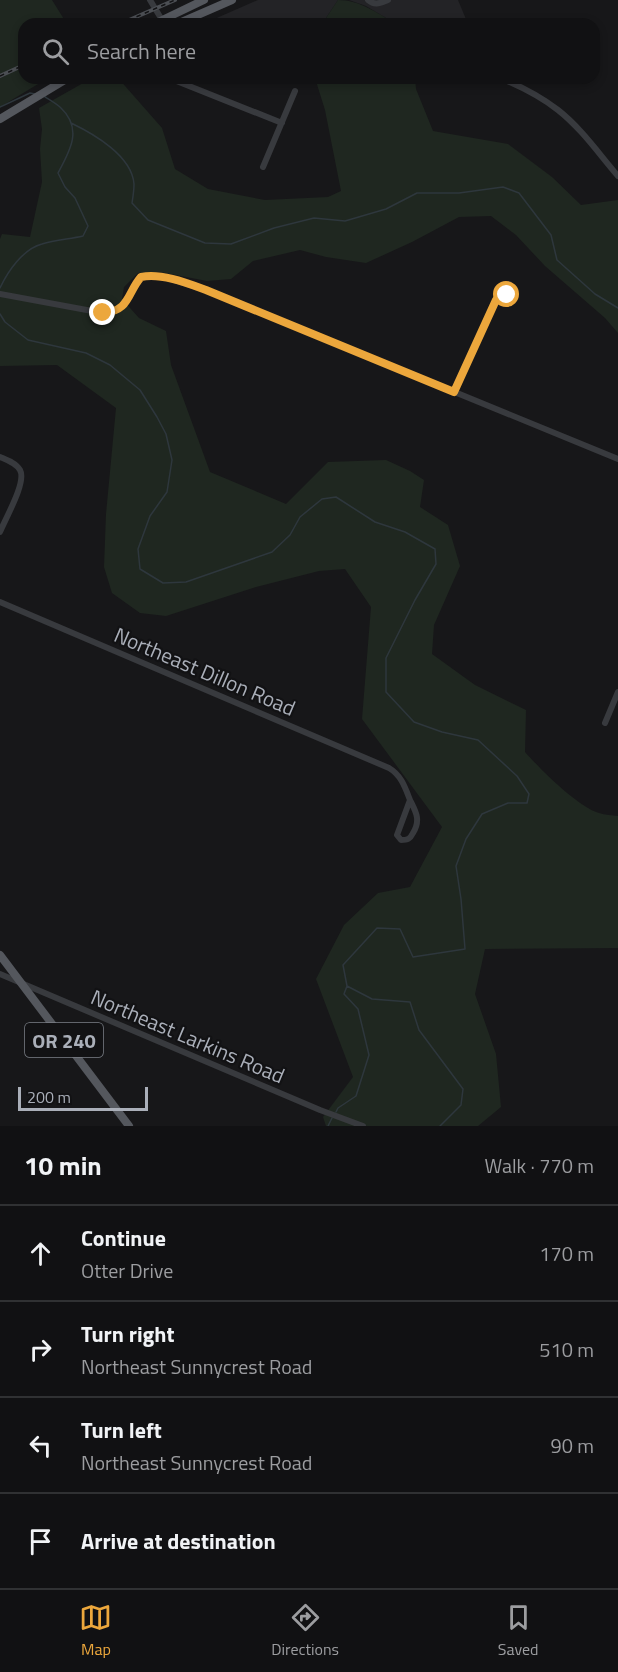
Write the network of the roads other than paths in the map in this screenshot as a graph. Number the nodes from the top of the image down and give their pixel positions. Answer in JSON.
{"nodes":[{"id":1,"x":150,"y":0,"type":"edge"},
{"id":2,"x":204,"y":0,"type":"edge"},
{"id":3,"x":232,"y":0,"type":"edge"},
{"id":4,"x":368,"y":0,"type":"edge"},
{"id":5,"x":388,"y":0,"type":"edge"},
{"id":6,"x":157,"y":18,"type":"edge"},
{"id":7,"x":166,"y":18,"type":"edge"},
{"id":8,"x":191,"y":18,"type":"edge"},
{"id":9,"x":58,"y":84,"type":"edge"},
{"id":10,"x":185,"y":84,"type":"edge"},
{"id":11,"x":514,"y":84,"type":"edge"},
{"id":12,"x":295,"y":91,"type":"dead end"},
{"id":13,"x":0,"y":119,"type":"edge"},
{"id":14,"x":282,"y":123,"type":"junction"},
{"id":15,"x":263,"y":167,"type":"dead end"},
{"id":16,"x":618,"y":176,"type":"edge"},
{"id":17,"x":509,"y":284,"type":"dead end"},
{"id":18,"x":0,"y":294,"type":"edge"},
{"id":19,"x":454,"y":392,"type":"junction"},
{"id":20,"x":0,"y":457,"type":"edge"},
{"id":21,"x":618,"y":459,"type":"edge"},
{"id":22,"x":0,"y":532,"type":"edge"},
{"id":23,"x":0,"y":602,"type":"edge"},
{"id":24,"x":618,"y":692,"type":"edge"},
{"id":25,"x":605,"y":723,"type":"dead end"},
{"id":26,"x":410,"y":800,"type":"junction"},
{"id":27,"x":0,"y":954,"type":"edge"},
{"id":28,"x":0,"y":974,"type":"edge"},
{"id":29,"x":21,"y":983,"type":"junction"},
{"id":30,"x":129,"y":1126,"type":"edge"},
{"id":31,"x":363,"y":1126,"type":"edge"}],
"edges":[{"from":1,"to":6,"type":"street"},
{"from":2,"to":7,"type":"main road"},
{"from":3,"to":8,"type":"main road"},
{"from":4,"to":5,"type":"street"},
{"from":9,"to":13,"type":"main road"},
{"from":10,"to":14,"type":"street"},
{"from":11,"to":16,"type":"street"},
{"from":12,"to":14,"type":"street"},
{"from":14,"to":15,"type":"street"},
{"from":17,"to":19,"type":"street"},
{"from":18,"to":19,"type":"street"},
{"from":19,"to":21,"type":"street"},
{"from":20,"to":22,"type":"street"},
{"from":23,"to":26,"type":"street","name":"Northeast Dillon Road"},
{"from":24,"to":25,"type":"street"},
{"from":26,"to":26,"type":"street"},
{"from":27,"to":29,"type":"main road","number":"OR 240"},
{"from":28,"to":29,"type":"street","name":"Northeast Larkins Road"},
{"from":29,"to":30,"type":"main road","number":"OR 240"},
{"from":29,"to":31,"type":"street","name":"Northeast Larkins Road"}]}
